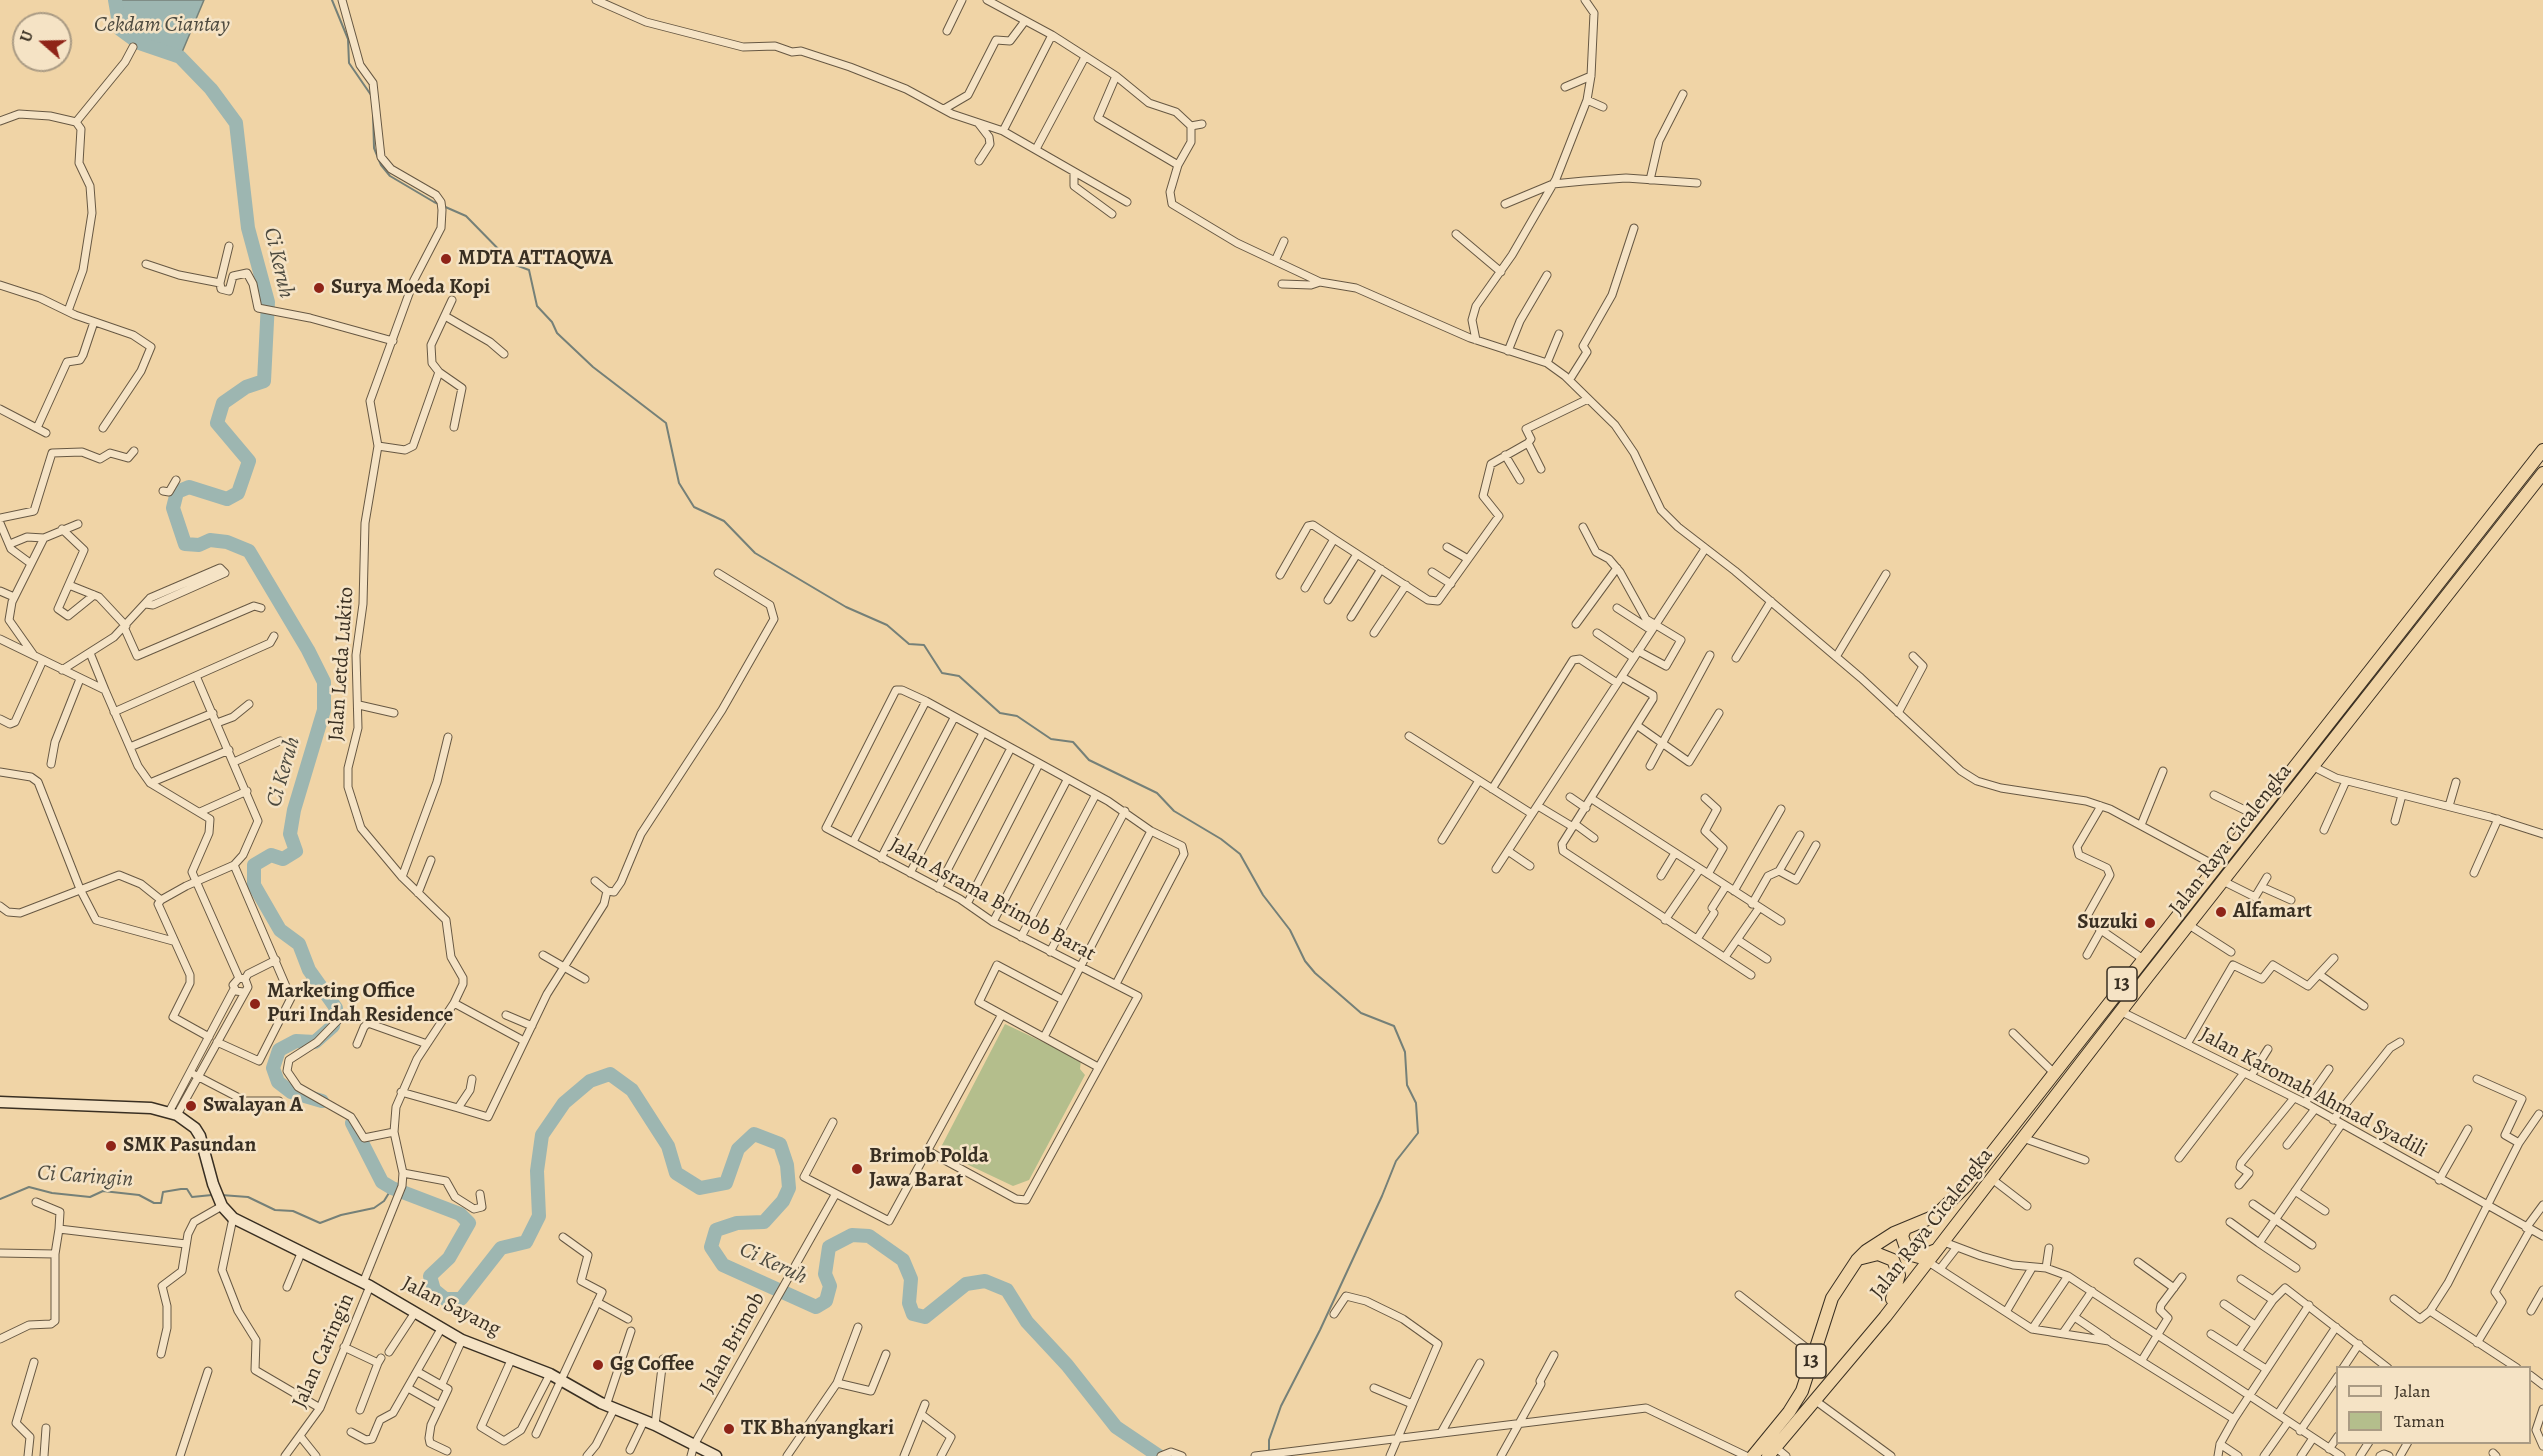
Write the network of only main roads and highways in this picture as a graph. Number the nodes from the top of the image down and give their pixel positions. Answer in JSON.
{"nodes":[{"id":1,"x":2543,"y":450,"type":"edge"},
{"id":2,"x":2543,"y":473,"type":"edge"},
{"id":3,"x":2245,"y":828,"type":"junction"},
{"id":4,"x":2258,"y":839,"type":"junction"},
{"id":5,"x":0,"y":1101,"type":"edge"},
{"id":6,"x":1905,"y":1229,"type":"junction"},
{"id":7,"x":1940,"y":1246,"type":"junction"},
{"id":8,"x":1857,"y":1260,"type":"junction"},
{"id":9,"x":1884,"y":1317,"type":"junction"},
{"id":10,"x":694,"y":1450,"type":"edge"},
{"id":11,"x":1772,"y":1452,"type":"edge"},
{"id":12,"x":716,"y":1456,"type":"edge"},
{"id":13,"x":1753,"y":1456,"type":"edge"}],
"edges":[{"from":1,"to":3,"type":"highway","name":"Jalan Raya Cicalengka","number":"13"},
{"from":2,"to":4,"type":"highway","name":"Jalan Raya Cicalengka","number":"13"},
{"from":3,"to":4,"type":"highway"},
{"from":3,"to":6,"type":"highway","name":"Jalan Raya Cicalengka","number":"13"},
{"from":4,"to":7,"type":"highway","name":"Jalan Raya Cicalengka","number":"13"},
{"from":5,"to":10,"type":"main road","name":"Jalan Sayang"},
{"from":6,"to":7,"type":"highway"},
{"from":6,"to":8,"type":"highway","name":"Jalan Raya Cicalengka","number":"13"},
{"from":7,"to":9,"type":"highway","name":"Jalan Raya Cicalengka","number":"13"},
{"from":8,"to":9,"type":"highway"},
{"from":8,"to":13,"type":"highway","number":"13"},
{"from":9,"to":11,"type":"highway","number":"13"},
{"from":10,"to":12,"type":"main road","name":"Jalan Sayang"}]}
